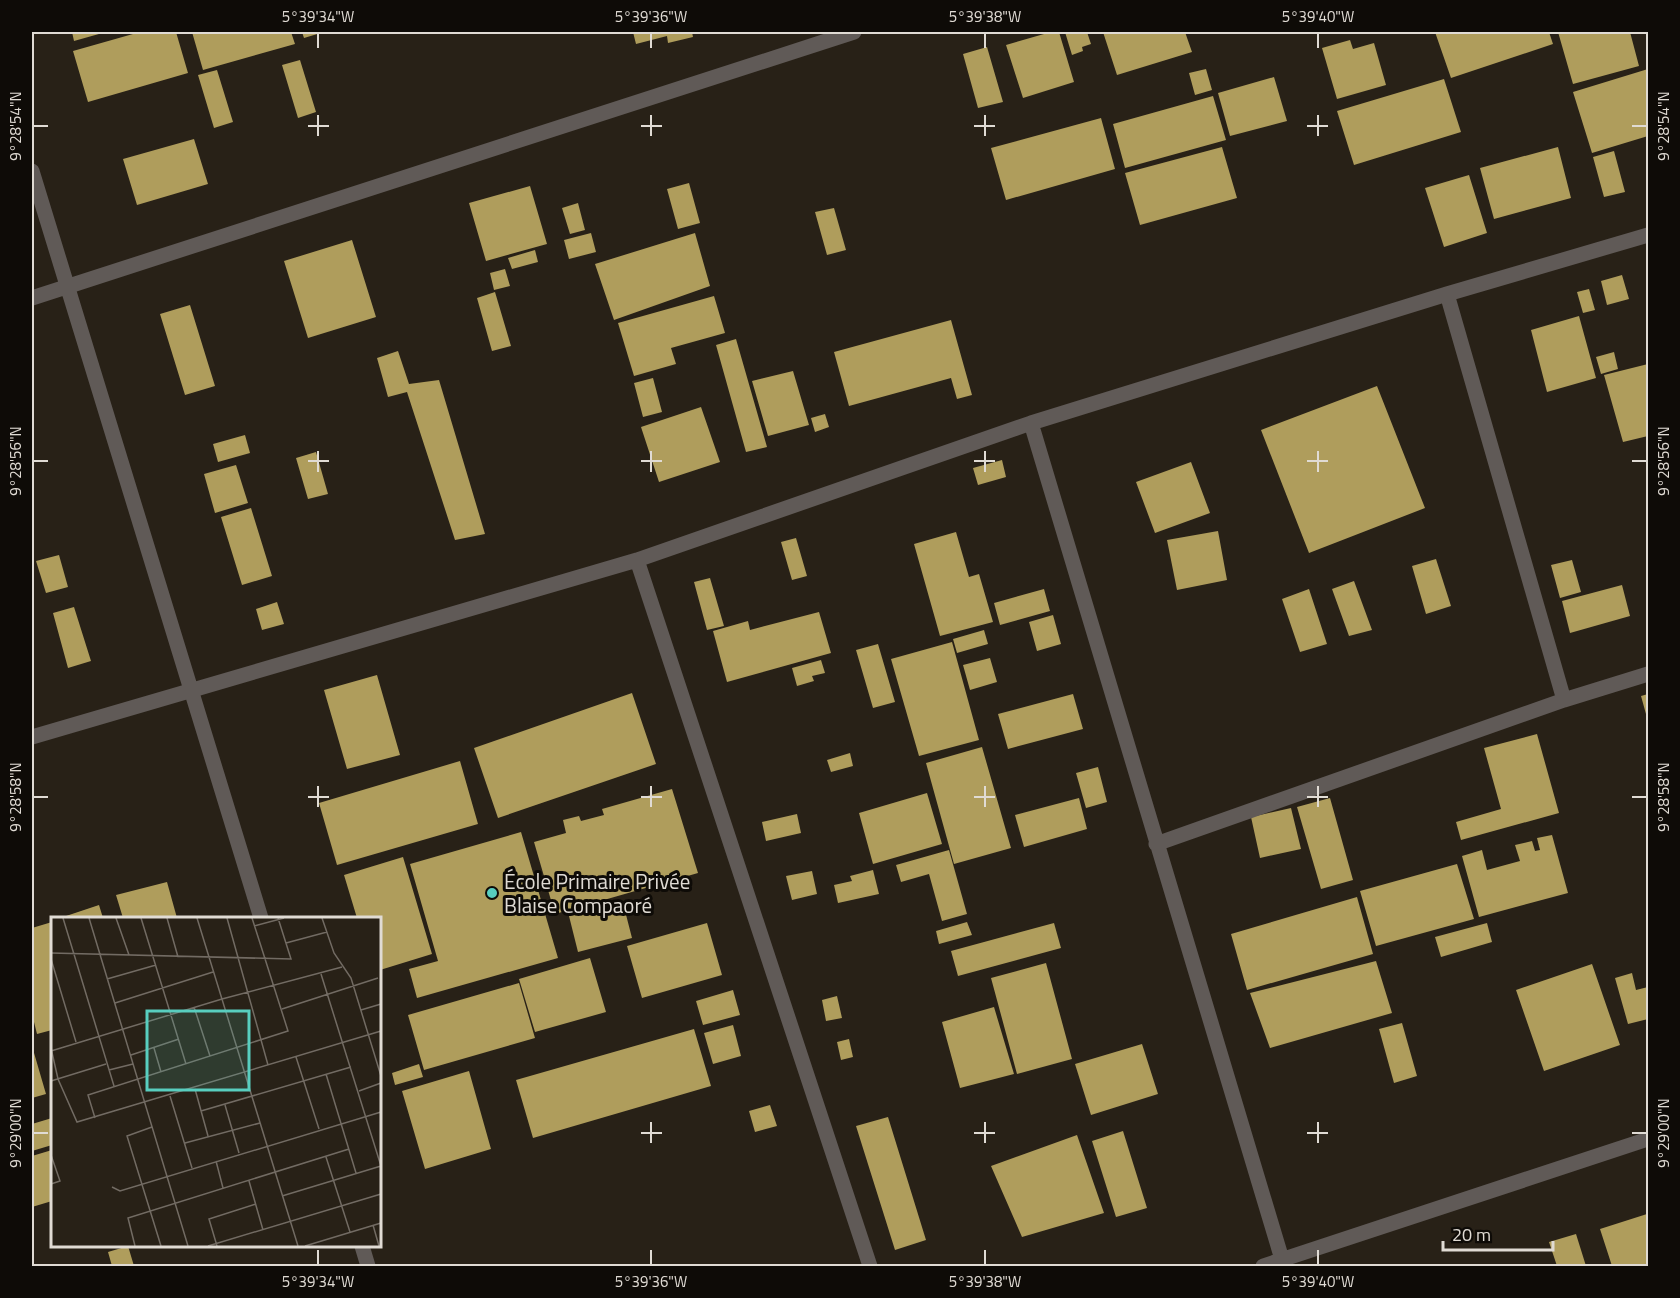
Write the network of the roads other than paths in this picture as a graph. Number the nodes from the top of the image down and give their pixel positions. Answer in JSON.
{"nodes":[{"id":1,"x":854,"y":32,"type":"edge"},
{"id":2,"x":32,"y":171,"type":"edge"},
{"id":3,"x":1648,"y":235,"type":"edge"},
{"id":4,"x":67,"y":286,"type":"junction"},
{"id":5,"x":1447,"y":294,"type":"junction"},
{"id":6,"x":32,"y":298,"type":"edge"},
{"id":7,"x":1031,"y":423,"type":"junction"},
{"id":8,"x":637,"y":560,"type":"junction"},
{"id":9,"x":1648,"y":674,"type":"edge"},
{"id":10,"x":191,"y":690,"type":"junction"},
{"id":11,"x":1564,"y":700,"type":"junction"},
{"id":12,"x":32,"y":737,"type":"edge"},
{"id":13,"x":1156,"y":844,"type":"junction"},
{"id":14,"x":261,"y":917,"type":"edge"},
{"id":15,"x":1648,"y":1139,"type":"edge"},
{"id":16,"x":363,"y":1247,"type":"edge"},
{"id":17,"x":1283,"y":1264,"type":"edge"},
{"id":18,"x":368,"y":1266,"type":"edge"},
{"id":19,"x":870,"y":1266,"type":"edge"},
{"id":20,"x":1263,"y":1266,"type":"edge"}],
"edges":[{"from":1,"to":4,"type":"street"},
{"from":2,"to":4,"type":"street"},
{"from":3,"to":5,"type":"street"},
{"from":4,"to":6,"type":"street"},
{"from":4,"to":10,"type":"street"},
{"from":5,"to":7,"type":"street"},
{"from":5,"to":11,"type":"street"},
{"from":7,"to":8,"type":"street"},
{"from":7,"to":13,"type":"street"},
{"from":8,"to":10,"type":"street"},
{"from":8,"to":19,"type":"street"},
{"from":9,"to":11,"type":"street"},
{"from":10,"to":12,"type":"street"},
{"from":10,"to":14,"type":"street"},
{"from":11,"to":13,"type":"street"},
{"from":13,"to":17,"type":"street"},
{"from":15,"to":17,"type":"street"},
{"from":16,"to":18,"type":"street"},
{"from":17,"to":20,"type":"street"}]}
